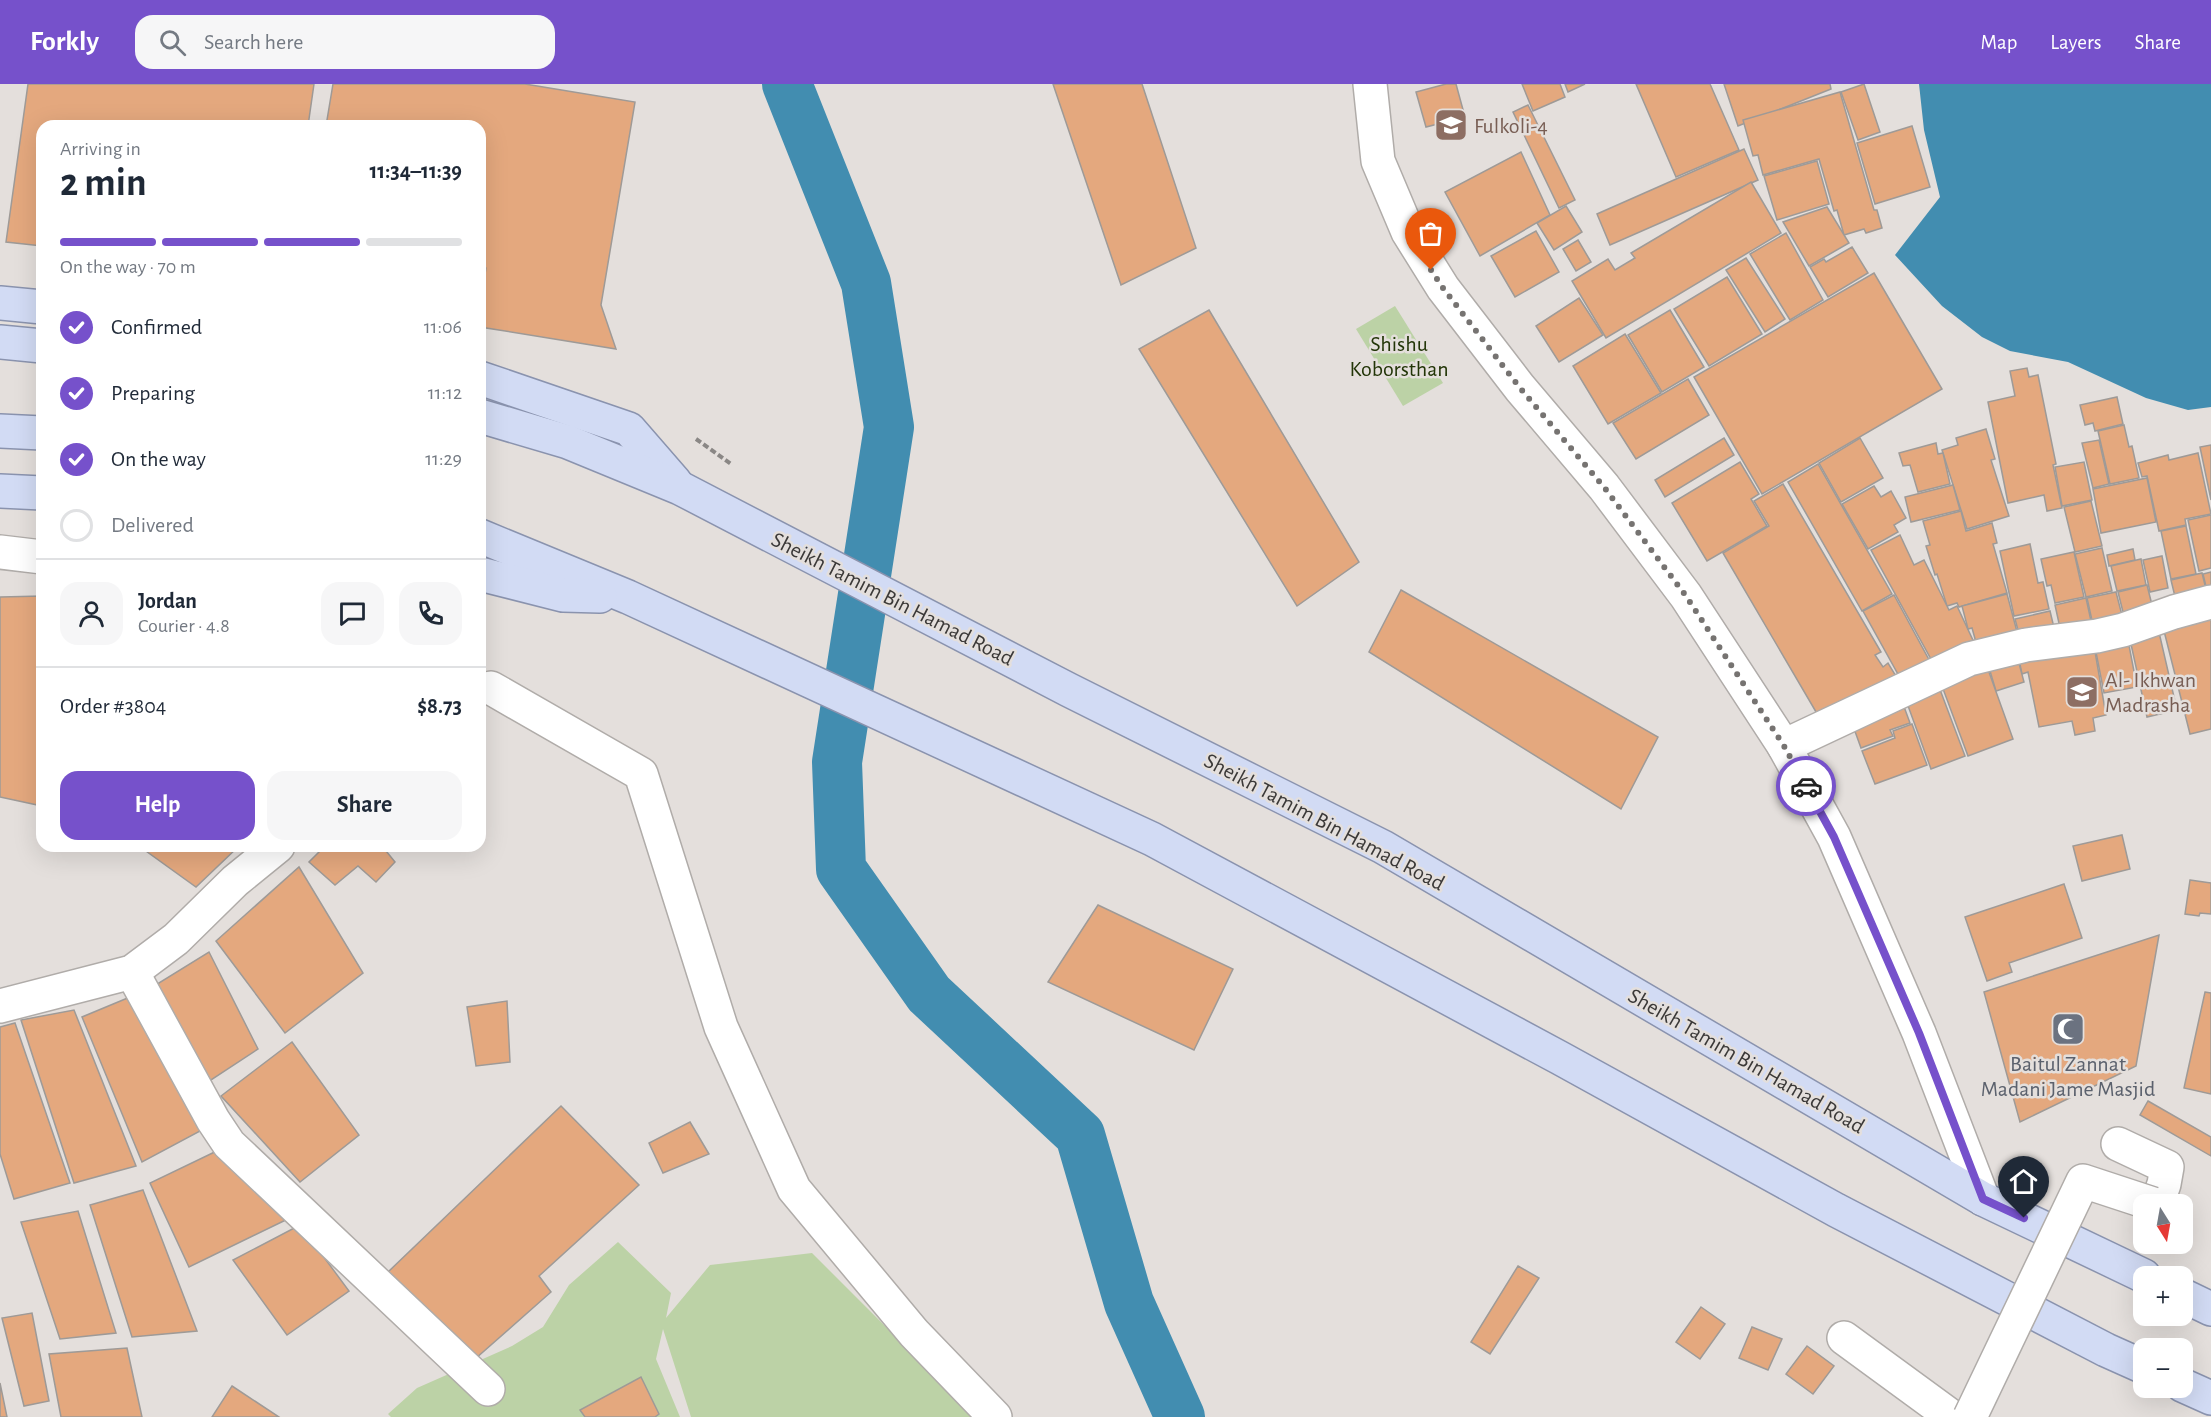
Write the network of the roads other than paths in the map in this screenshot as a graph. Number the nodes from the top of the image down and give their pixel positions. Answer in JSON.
{"nodes":[{"id":1,"x":1370,"y":84,"type":"edge"},
{"id":2,"x":0,"y":303,"type":"edge"},
{"id":3,"x":36,"y":307,"type":"edge"},
{"id":4,"x":0,"y":342,"type":"edge"},
{"id":5,"x":36,"y":345,"type":"edge"},
{"id":6,"x":486,"y":380,"type":"edge"},
{"id":7,"x":486,"y":418,"type":"edge"},
{"id":8,"x":0,"y":431,"type":"edge"},
{"id":9,"x":36,"y":434,"type":"edge"},
{"id":10,"x":680,"y":488,"type":"junction"},
{"id":11,"x":0,"y":491,"type":"edge"},
{"id":12,"x":36,"y":493,"type":"edge"},
{"id":13,"x":486,"y":538,"type":"edge"},
{"id":14,"x":0,"y":552,"type":"edge"},
{"id":15,"x":36,"y":556,"type":"edge"},
{"id":16,"x":486,"y":576,"type":"edge"},
{"id":17,"x":628,"y":597,"type":"junction"},
{"id":18,"x":2211,"y":602,"type":"edge"},
{"id":19,"x":486,"y":690,"type":"edge"},
{"id":20,"x":1784,"y":746,"type":"junction"},
{"id":21,"x":271,"y":852,"type":"edge"},
{"id":22,"x":132,"y":972,"type":"junction"},
{"id":23,"x":0,"y":1006,"type":"edge"},
{"id":24,"x":2118,"y":1144,"type":"dead end"},
{"id":25,"x":2160,"y":1194,"type":"edge"},
{"id":26,"x":2133,"y":1197,"type":"edge"},
{"id":27,"x":1983,"y":1199,"type":"junction"},
{"id":28,"x":2133,"y":1271,"type":"edge"},
{"id":29,"x":2193,"y":1300,"type":"edge"},
{"id":30,"x":2211,"y":1309,"type":"edge"},
{"id":31,"x":1844,"y":1338,"type":"dead end"},
{"id":32,"x":2133,"y":1362,"type":"edge"},
{"id":33,"x":488,"y":1389,"type":"dead end"},
{"id":34,"x":2193,"y":1390,"type":"edge"},
{"id":35,"x":2211,"y":1398,"type":"edge"},
{"id":36,"x":995,"y":1417,"type":"edge"},
{"id":37,"x":1952,"y":1417,"type":"edge"},
{"id":38,"x":1970,"y":1417,"type":"edge"}],
"edges":[{"from":1,"to":20,"type":"street"},
{"from":2,"to":3,"type":"main road"},
{"from":4,"to":5,"type":"main road"},
{"from":6,"to":10,"type":"main road"},
{"from":7,"to":10,"type":"main road","name":"Sheikh Tamim Bin Hamad Road"},
{"from":8,"to":9,"type":"main road"},
{"from":10,"to":27,"type":"main road","name":"Sheikh Tamim Bin Hamad Road"},
{"from":11,"to":12,"type":"main road"},
{"from":13,"to":17,"type":"main road"},
{"from":14,"to":15,"type":"street"},
{"from":16,"to":17,"type":"main road"},
{"from":17,"to":32,"type":"main road"},
{"from":18,"to":20,"type":"street"},
{"from":19,"to":36,"type":"street"},
{"from":20,"to":27,"type":"street"},
{"from":21,"to":22,"type":"street"},
{"from":22,"to":23,"type":"street"},
{"from":22,"to":33,"type":"street"},
{"from":24,"to":25,"type":"street"},
{"from":26,"to":38,"type":"street","bridge":true},
{"from":27,"to":28,"type":"main road","name":"Sheikh Tamim Bin Hamad Road"},
{"from":29,"to":30,"type":"main road"},
{"from":31,"to":37,"type":"street"},
{"from":34,"to":35,"type":"main road"}]}
